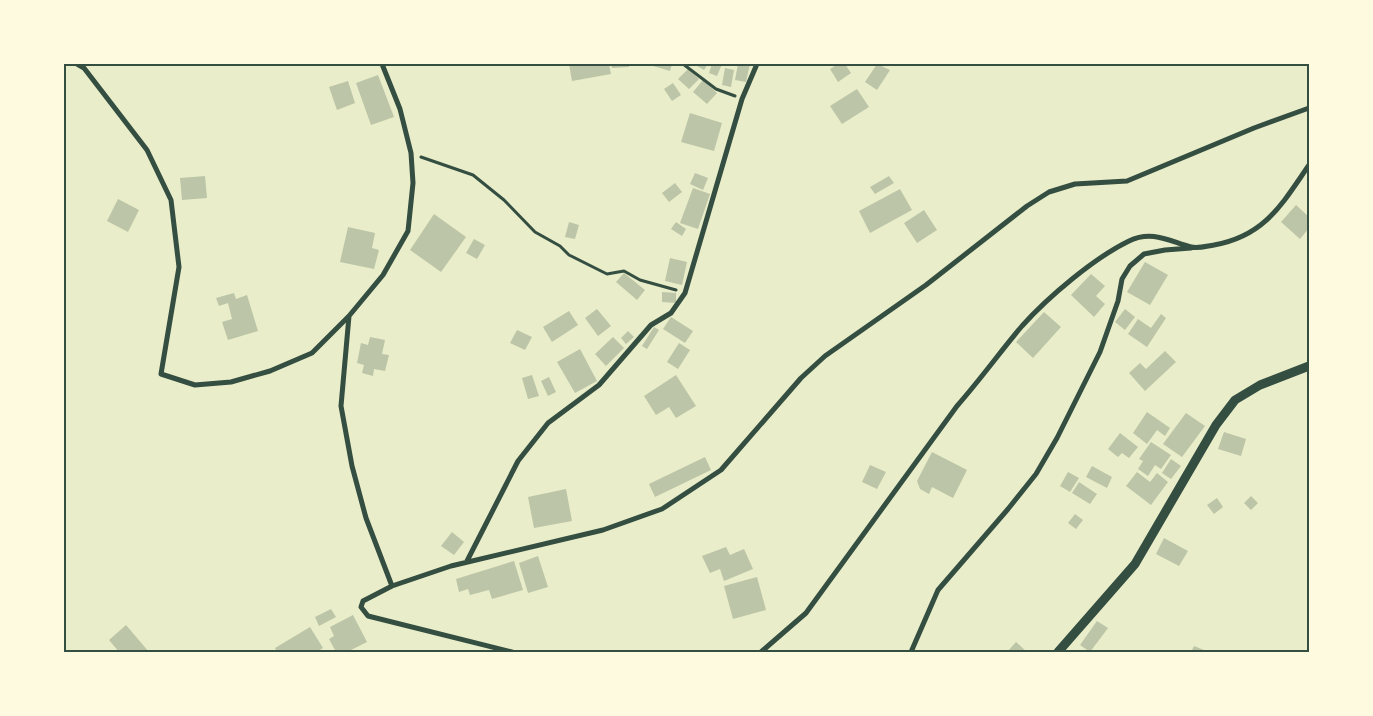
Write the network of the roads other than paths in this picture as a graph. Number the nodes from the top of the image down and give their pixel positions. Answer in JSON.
{"nodes":[{"id":1,"x":77,"y":64,"type":"edge"},
{"id":2,"x":382,"y":64,"type":"edge"},
{"id":3,"x":757,"y":64,"type":"edge"},
{"id":4,"x":1309,"y":108,"type":"edge"},
{"id":5,"x":1309,"y":165,"type":"edge"},
{"id":6,"x":1194,"y":248,"type":"junction"},
{"id":7,"x":349,"y":316,"type":"junction"},
{"id":8,"x":1309,"y":366,"type":"edge"},
{"id":9,"x":467,"y":561,"type":"junction"},
{"id":10,"x":392,"y":586,"type":"junction"},
{"id":11,"x":512,"y":652,"type":"edge"},
{"id":12,"x":761,"y":652,"type":"edge"},
{"id":13,"x":911,"y":652,"type":"edge"},
{"id":14,"x":1058,"y":652,"type":"edge"}],
"edges":[{"from":1,"to":7,"type":"street"},
{"from":2,"to":7,"type":"street"},
{"from":3,"to":9,"type":"street"},
{"from":4,"to":9,"type":"street"},
{"from":5,"to":6,"type":"street"},
{"from":6,"to":12,"type":"street"},
{"from":6,"to":13,"type":"street"},
{"from":7,"to":10,"type":"street"},
{"from":8,"to":14,"type":"street"},
{"from":9,"to":10,"type":"street"},
{"from":10,"to":11,"type":"street"}]}
